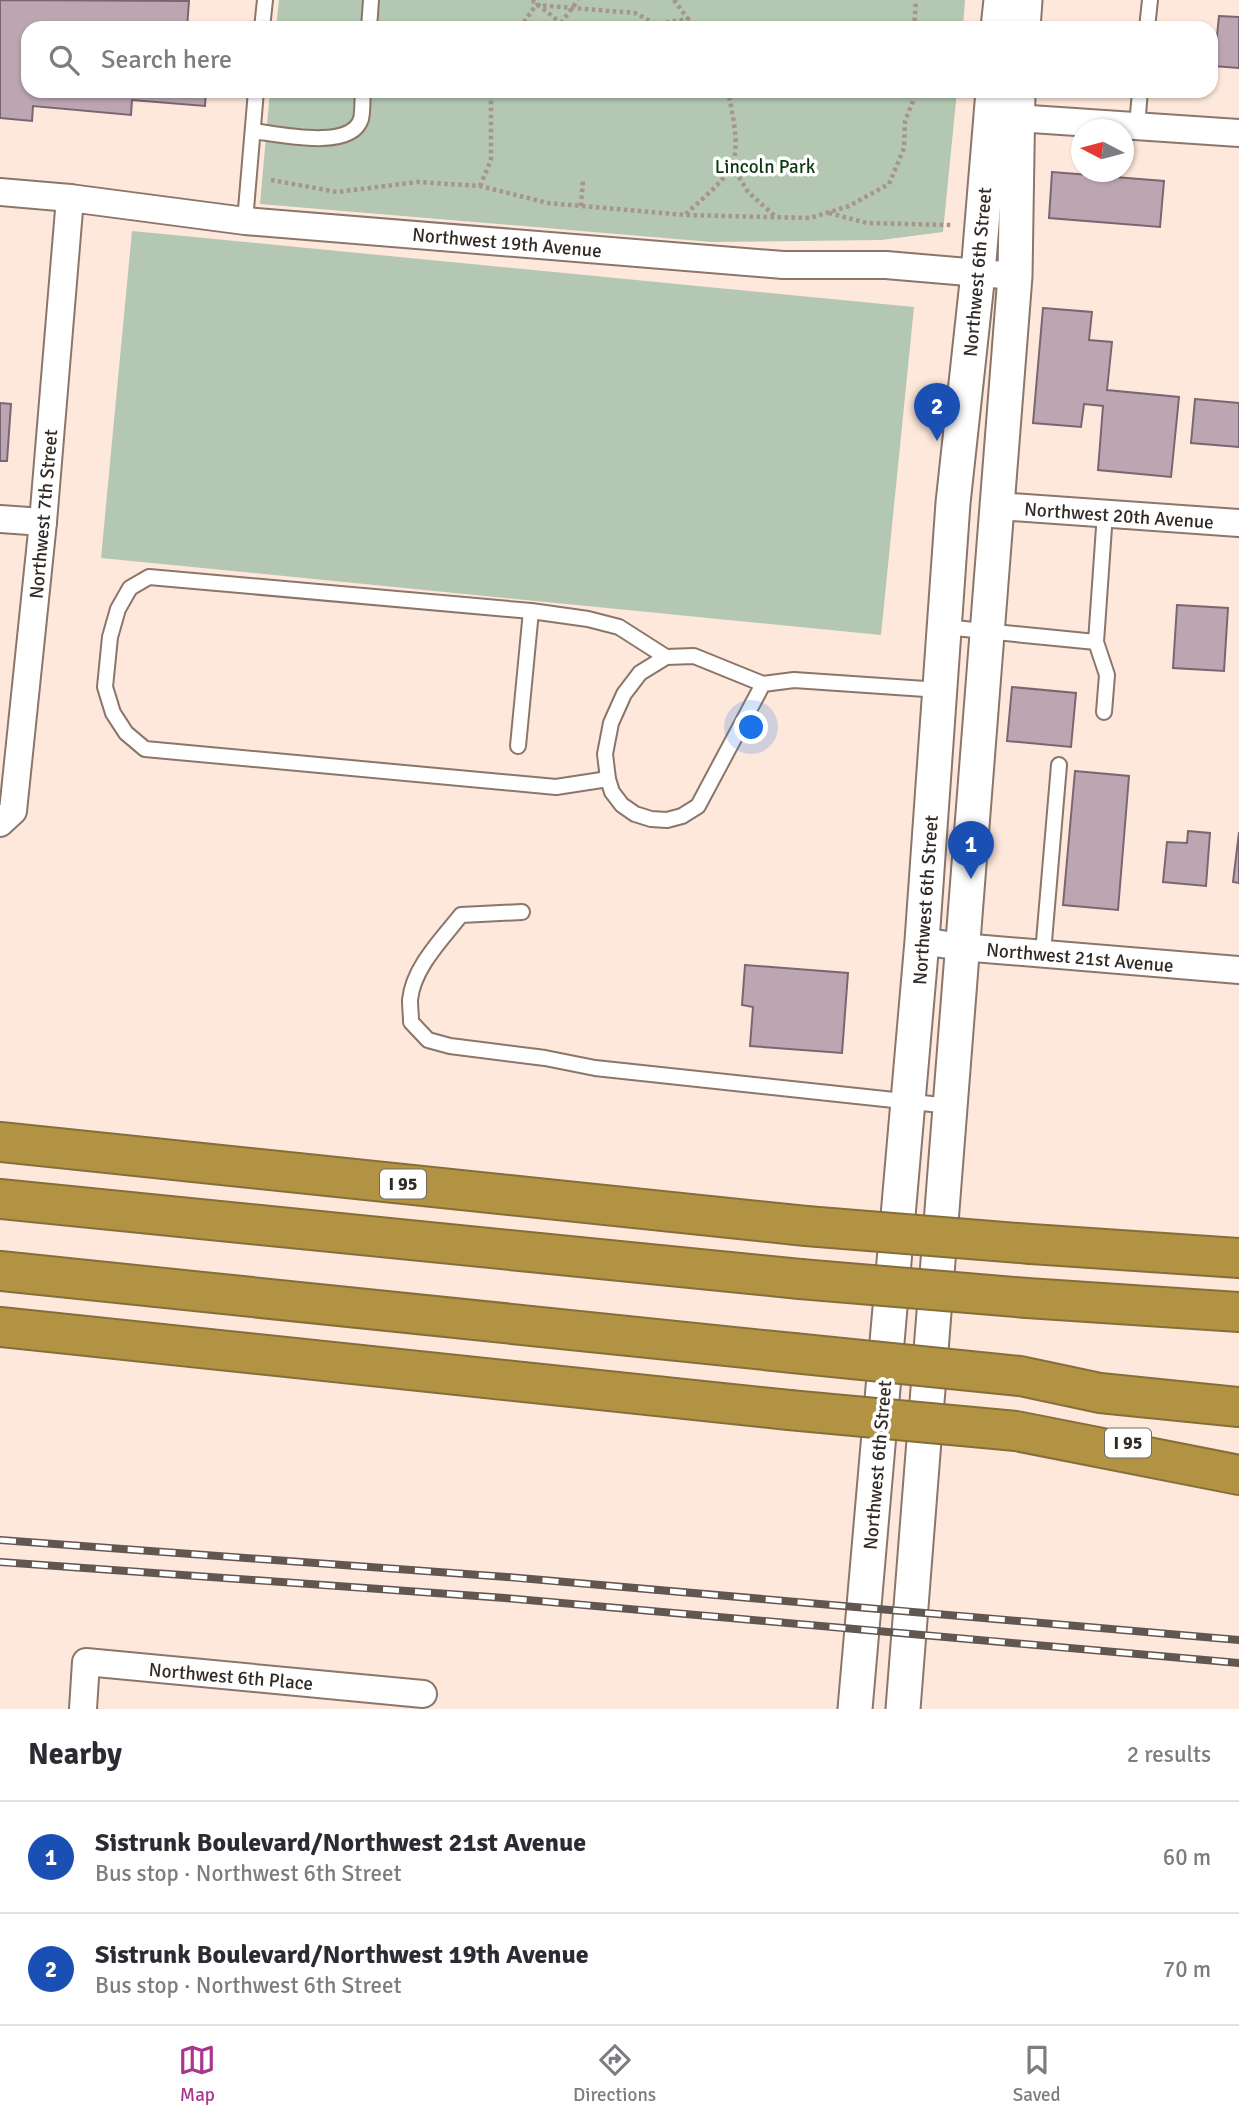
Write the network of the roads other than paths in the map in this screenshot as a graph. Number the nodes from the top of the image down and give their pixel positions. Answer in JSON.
{"nodes":[{"id":1,"x":265,"y":0,"type":"edge"},
{"id":2,"x":371,"y":0,"type":"edge"},
{"id":3,"x":1001,"y":0,"type":"edge"},
{"id":4,"x":1025,"y":0,"type":"edge"},
{"id":5,"x":1150,"y":0,"type":"edge"},
{"id":6,"x":263,"y":21,"type":"edge"},
{"id":7,"x":370,"y":21,"type":"edge"},
{"id":8,"x":999,"y":21,"type":"edge"},
{"id":9,"x":1024,"y":21,"type":"edge"},
{"id":10,"x":1148,"y":21,"type":"edge"},
{"id":11,"x":255,"y":98,"type":"edge"},
{"id":12,"x":363,"y":98,"type":"edge"},
{"id":13,"x":992,"y":98,"type":"edge"},
{"id":14,"x":1139,"y":98,"type":"edge"},
{"id":15,"x":1017,"y":104,"type":"edge"},
{"id":16,"x":1137,"y":126,"type":"junction"},
{"id":17,"x":253,"y":131,"type":"junction"},
{"id":18,"x":1239,"y":133,"type":"edge"},
{"id":19,"x":0,"y":192,"type":"edge"},
{"id":20,"x":70,"y":198,"type":"junction"},
{"id":21,"x":245,"y":221,"type":"junction"},
{"id":22,"x":978,"y":273,"type":"junction"},
{"id":23,"x":1015,"y":276,"type":"junction"},
{"id":24,"x":998,"y":506,"type":"junction"},
{"id":25,"x":1105,"y":513,"type":"junction"},
{"id":26,"x":0,"y":519,"type":"edge"},
{"id":27,"x":43,"y":522,"type":"junction"},
{"id":28,"x":1239,"y":523,"type":"edge"},
{"id":29,"x":531,"y":611,"type":"junction"},
{"id":30,"x":944,"y":627,"type":"junction"},
{"id":31,"x":988,"y":631,"type":"junction"},
{"id":32,"x":1096,"y":642,"type":"junction"},
{"id":33,"x":666,"y":657,"type":"junction"},
{"id":34,"x":764,"y":684,"type":"junction"},
{"id":35,"x":940,"y":690,"type":"junction"},
{"id":36,"x":1104,"y":712,"type":"dead end"},
{"id":37,"x":518,"y":746,"type":"dead end"},
{"id":38,"x":1059,"y":765,"type":"dead end"},
{"id":39,"x":608,"y":779,"type":"junction"},
{"id":40,"x":0,"y":823,"type":"edge"},
{"id":41,"x":522,"y":912,"type":"dead end"},
{"id":42,"x":922,"y":941,"type":"junction"},
{"id":43,"x":961,"y":947,"type":"junction"},
{"id":44,"x":1043,"y":953,"type":"junction"},
{"id":45,"x":1239,"y":970,"type":"edge"},
{"id":46,"x":908,"y":1102,"type":"junction"},
{"id":47,"x":950,"y":1106,"type":"junction"},
{"id":48,"x":0,"y":1142,"type":"edge"},
{"id":49,"x":0,"y":1199,"type":"edge"},
{"id":50,"x":1239,"y":1258,"type":"edge"},
{"id":51,"x":0,"y":1271,"type":"edge"},
{"id":52,"x":1138,"y":1307,"type":"junction"},
{"id":53,"x":1239,"y":1312,"type":"edge"},
{"id":54,"x":1239,"y":1326,"type":"edge"},
{"id":55,"x":0,"y":1327,"type":"edge"},
{"id":56,"x":1020,"y":1376,"type":"junction"},
{"id":57,"x":1239,"y":1391,"type":"edge"},
{"id":58,"x":1239,"y":1407,"type":"edge"},
{"id":59,"x":1016,"y":1431,"type":"junction"},
{"id":60,"x":1239,"y":1454,"type":"edge"},
{"id":61,"x":1239,"y":1475,"type":"edge"},
{"id":62,"x":423,"y":1694,"type":"dead end"},
{"id":63,"x":83,"y":1709,"type":"edge"},
{"id":64,"x":855,"y":1709,"type":"edge"},
{"id":65,"x":903,"y":1709,"type":"edge"}],
"edges":[{"from":1,"to":6,"type":"lane"},
{"from":2,"to":7,"type":"lane"},
{"from":3,"to":8,"type":"street"},
{"from":4,"to":9,"type":"street"},
{"from":5,"to":10,"type":"lane"},
{"from":11,"to":17,"type":"lane"},
{"from":12,"to":17,"type":"lane"},
{"from":13,"to":22,"type":"street","name":"Northwest 6th Street"},
{"from":14,"to":16,"type":"lane"},
{"from":15,"to":16,"type":"street"},
{"from":15,"to":23,"type":"street","name":"Northwest 6th Street"},
{"from":16,"to":18,"type":"street"},
{"from":17,"to":21,"type":"lane"},
{"from":19,"to":20,"type":"street","name":"Northwest 19th Avenue"},
{"from":20,"to":21,"type":"street","name":"Northwest 19th Avenue"},
{"from":20,"to":27,"type":"street","name":"Northwest 7th Street"},
{"from":21,"to":22,"type":"street","name":"Northwest 19th Avenue"},
{"from":22,"to":23,"type":"street","name":"Northwest 19th Avenue"},
{"from":22,"to":30,"type":"street","name":"Northwest 6th Street"},
{"from":23,"to":24,"type":"street","name":"Northwest 6th Street"},
{"from":24,"to":25,"type":"street","name":"Northwest 20th Avenue"},
{"from":24,"to":31,"type":"street","name":"Northwest 6th Street"},
{"from":25,"to":28,"type":"street","name":"Northwest 20th Avenue"},
{"from":25,"to":32,"type":"lane"},
{"from":26,"to":27,"type":"street"},
{"from":27,"to":40,"type":"street","name":"Northwest 7th Street"},
{"from":29,"to":33,"type":"lane"},
{"from":29,"to":37,"type":"lane"},
{"from":29,"to":39,"type":"lane"},
{"from":30,"to":31,"type":"lane"},
{"from":30,"to":35,"type":"street","name":"Northwest 6th Street"},
{"from":31,"to":32,"type":"lane"},
{"from":31,"to":43,"type":"street","name":"Northwest 6th Street"},
{"from":32,"to":36,"type":"lane"},
{"from":33,"to":34,"type":"lane"},
{"from":33,"to":39,"type":"lane"},
{"from":34,"to":35,"type":"lane"},
{"from":34,"to":39,"type":"lane"},
{"from":35,"to":42,"type":"street","name":"Northwest 6th Street"},
{"from":38,"to":44,"type":"lane"},
{"from":41,"to":46,"type":"lane"},
{"from":42,"to":43,"type":"street","name":"Northwest 21st Avenue"},
{"from":42,"to":46,"type":"street","name":"Northwest 6th Street"},
{"from":43,"to":44,"type":"street","name":"Northwest 21st Avenue"},
{"from":43,"to":47,"type":"street","name":"Northwest 6th Street"},
{"from":44,"to":45,"type":"street","name":"Northwest 21st Avenue"},
{"from":46,"to":47,"type":"lane"},
{"from":46,"to":64,"type":"street","name":"Northwest 6th Street"},
{"from":47,"to":65,"type":"street","name":"Northwest 6th Street"},
{"from":48,"to":50,"type":"highway","number":"I 95","bridge":true},
{"from":49,"to":52,"type":"highway","bridge":true},
{"from":51,"to":56,"type":"highway","bridge":true},
{"from":52,"to":53,"type":"highway"},
{"from":52,"to":54,"type":"highway"},
{"from":55,"to":59,"type":"highway","number":"I 95","bridge":true},
{"from":56,"to":57,"type":"highway"},
{"from":56,"to":58,"type":"highway"},
{"from":59,"to":60,"type":"highway","number":"I 95"},
{"from":59,"to":61,"type":"highway"},
{"from":62,"to":63,"type":"street","name":"Northwest 6th Place"}]}
